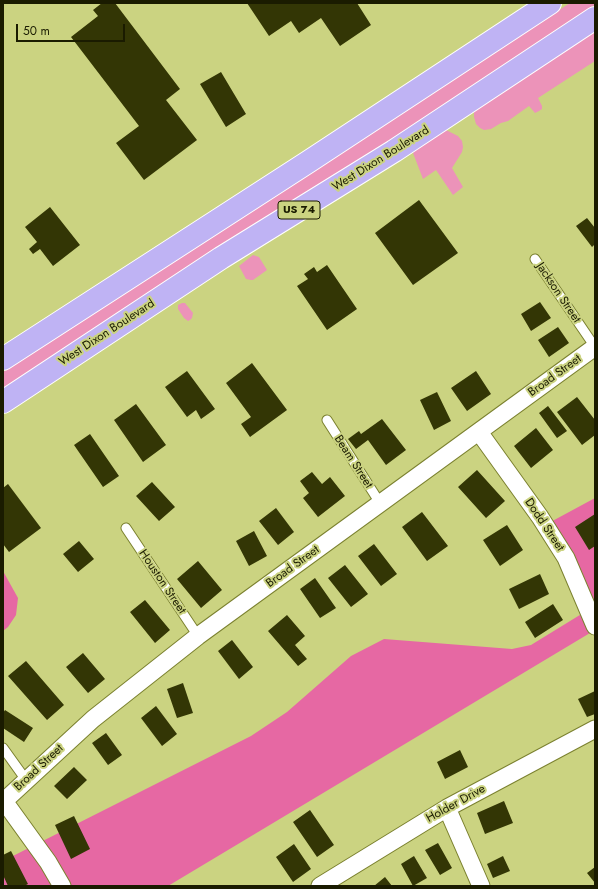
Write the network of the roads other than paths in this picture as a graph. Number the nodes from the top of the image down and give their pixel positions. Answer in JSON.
{"nodes":[{"id":1,"x":550,"y":3,"type":"edge"},
{"id":2,"x":595,"y":18,"type":"edge"},
{"id":3,"x":535,"y":259,"type":"dead end"},
{"id":4,"x":595,"y":347,"type":"edge"},
{"id":5,"x":3,"y":359,"type":"edge"},
{"id":6,"x":3,"y":402,"type":"edge"},
{"id":7,"x":327,"y":420,"type":"dead end"},
{"id":8,"x":478,"y":432,"type":"junction"},
{"id":9,"x":380,"y":503,"type":"junction"},
{"id":10,"x":126,"y":528,"type":"dead end"},
{"id":11,"x":595,"y":626,"type":"edge"},
{"id":12,"x":198,"y":636,"type":"junction"},
{"id":13,"x":595,"y":729,"type":"edge"},
{"id":14,"x":3,"y":748,"type":"edge"},
{"id":15,"x":26,"y":780,"type":"junction"},
{"id":16,"x":4,"y":801,"type":"edge"},
{"id":17,"x":447,"y":808,"type":"junction"},
{"id":18,"x":62,"y":886,"type":"edge"},
{"id":19,"x":320,"y":886,"type":"edge"},
{"id":20,"x":481,"y":886,"type":"edge"}],
"edges":[{"from":1,"to":5,"type":"highway","number":"US 74"},
{"from":2,"to":6,"type":"highway","name":"West Dixon Boulevard","number":"US 74"},
{"from":3,"to":4,"type":"lane","name":"Jackson Street"},
{"from":4,"to":8,"type":"street","name":"Broad Street"},
{"from":7,"to":9,"type":"lane","name":"Beam Street"},
{"from":8,"to":9,"type":"street","name":"Broad Street"},
{"from":8,"to":11,"type":"street","name":"Dodd Street"},
{"from":9,"to":12,"type":"street","name":"Broad Street"},
{"from":10,"to":12,"type":"lane","name":"Houston Street"},
{"from":12,"to":15,"type":"street","name":"Broad Street"},
{"from":13,"to":17,"type":"street","name":"Holder Drive"},
{"from":14,"to":15,"type":"lane"},
{"from":15,"to":16,"type":"street","name":"Broad Street"},
{"from":16,"to":18,"type":"street"},
{"from":17,"to":19,"type":"street","name":"Holder Drive"},
{"from":17,"to":20,"type":"street"}]}
